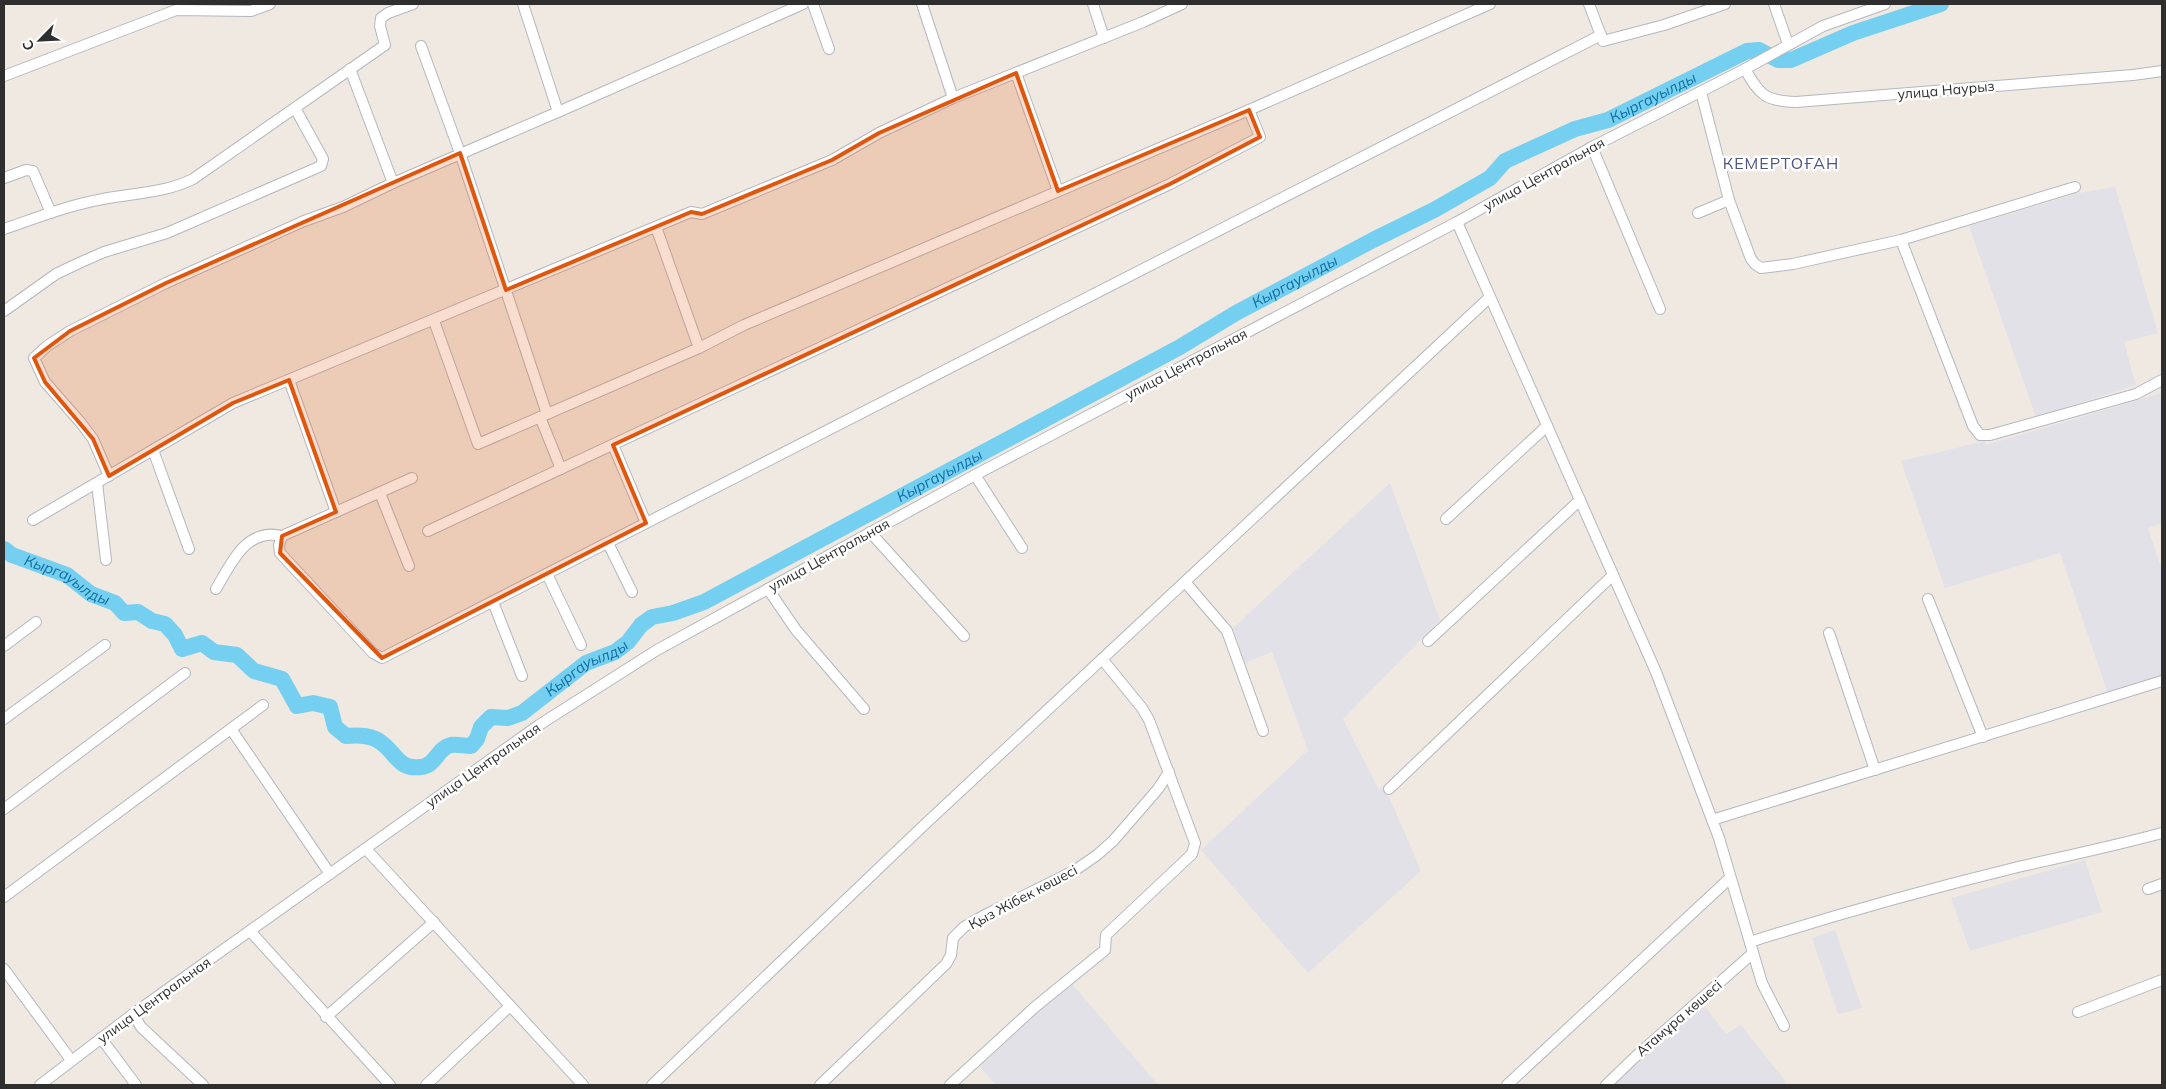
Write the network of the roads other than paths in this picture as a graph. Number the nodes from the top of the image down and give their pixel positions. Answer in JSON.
{"nodes":[{"id":1,"x":270,"y":4,"type":"edge"},
{"id":2,"x":413,"y":4,"type":"edge"},
{"id":3,"x":523,"y":4,"type":"edge"},
{"id":4,"x":803,"y":4,"type":"edge"},
{"id":5,"x":813,"y":4,"type":"edge"},
{"id":6,"x":922,"y":4,"type":"edge"},
{"id":7,"x":1093,"y":4,"type":"edge"},
{"id":8,"x":1182,"y":4,"type":"edge"},
{"id":9,"x":1490,"y":4,"type":"edge"},
{"id":10,"x":1589,"y":4,"type":"edge"},
{"id":11,"x":1725,"y":4,"type":"edge"},
{"id":12,"x":1774,"y":4,"type":"edge"},
{"id":13,"x":1885,"y":4,"type":"edge"},
{"id":14,"x":1601,"y":35,"type":"junction"},
{"id":15,"x":1104,"y":38,"type":"junction"},
{"id":16,"x":1788,"y":44,"type":"junction"},
{"id":17,"x":421,"y":46,"type":"dead end"},
{"id":18,"x":829,"y":49,"type":"dead end"},
{"id":19,"x":350,"y":69,"type":"junction"},
{"id":20,"x":1745,"y":70,"type":"junction"},
{"id":21,"x":2162,"y":71,"type":"edge"},
{"id":22,"x":1016,"y":73,"type":"junction"},
{"id":23,"x":4,"y":76,"type":"edge"},
{"id":24,"x":1701,"y":92,"type":"junction"},
{"id":25,"x":954,"y":98,"type":"junction"},
{"id":26,"x":295,"y":108,"type":"junction"},
{"id":27,"x":1249,"y":110,"type":"junction"},
{"id":28,"x":558,"y":112,"type":"junction"},
{"id":29,"x":1592,"y":147,"type":"junction"},
{"id":30,"x":460,"y":154,"type":"junction"},
{"id":31,"x":4,"y":178,"type":"edge"},
{"id":32,"x":393,"y":183,"type":"junction"},
{"id":33,"x":2075,"y":186,"type":"dead end"},
{"id":34,"x":1058,"y":191,"type":"junction"},
{"id":35,"x":1729,"y":200,"type":"junction"},
{"id":36,"x":51,"y":213,"type":"junction"},
{"id":37,"x":1698,"y":214,"type":"dead end"},
{"id":38,"x":1457,"y":222,"type":"junction"},
{"id":39,"x":656,"y":227,"type":"junction"},
{"id":40,"x":4,"y":229,"type":"edge"},
{"id":41,"x":1901,"y":240,"type":"junction"},
{"id":42,"x":506,"y":290,"type":"junction"},
{"id":43,"x":1490,"y":297,"type":"junction"},
{"id":44,"x":1660,"y":309,"type":"dead end"},
{"id":45,"x":4,"y":311,"type":"edge"},
{"id":46,"x":434,"y":320,"type":"junction"},
{"id":47,"x":699,"y":348,"type":"junction"},
{"id":48,"x":288,"y":380,"type":"junction"},
{"id":49,"x":2162,"y":380,"type":"edge"},
{"id":50,"x":544,"y":416,"type":"junction"},
{"id":51,"x":1547,"y":426,"type":"junction"},
{"id":52,"x":613,"y":445,"type":"junction"},
{"id":53,"x":153,"y":450,"type":"junction"},
{"id":54,"x":561,"y":469,"type":"junction"},
{"id":55,"x":975,"y":475,"type":"junction"},
{"id":56,"x":109,"y":476,"type":"junction"},
{"id":57,"x":412,"y":478,"type":"dead end"},
{"id":58,"x":97,"y":483,"type":"junction"},
{"id":59,"x":380,"y":493,"type":"junction"},
{"id":60,"x":1580,"y":500,"type":"junction"},
{"id":61,"x":336,"y":512,"type":"junction"},
{"id":62,"x":1446,"y":519,"type":"dead end"},
{"id":63,"x":33,"y":520,"type":"dead end"},
{"id":64,"x":646,"y":523,"type":"junction"},
{"id":65,"x":428,"y":531,"type":"dead end"},
{"id":66,"x":870,"y":532,"type":"junction"},
{"id":67,"x":282,"y":536,"type":"junction"},
{"id":68,"x":608,"y":543,"type":"junction"},
{"id":69,"x":1022,"y":548,"type":"dead end"},
{"id":70,"x":190,"y":549,"type":"dead end"},
{"id":71,"x":106,"y":560,"type":"dead end"},
{"id":72,"x":409,"y":566,"type":"dead end"},
{"id":73,"x":547,"y":574,"type":"junction"},
{"id":74,"x":1613,"y":575,"type":"junction"},
{"id":75,"x":1185,"y":582,"type":"junction"},
{"id":76,"x":216,"y":589,"type":"dead end"},
{"id":77,"x":768,"y":589,"type":"junction"},
{"id":78,"x":632,"y":592,"type":"dead end"},
{"id":79,"x":1928,"y":599,"type":"dead end"},
{"id":80,"x":493,"y":602,"type":"junction"},
{"id":81,"x":36,"y":622,"type":"dead end"},
{"id":82,"x":1829,"y":634,"type":"dead end"},
{"id":83,"x":964,"y":636,"type":"dead end"},
{"id":84,"x":1428,"y":641,"type":"dead end"},
{"id":85,"x":105,"y":644,"type":"dead end"},
{"id":86,"x":581,"y":645,"type":"dead end"},
{"id":87,"x":4,"y":646,"type":"edge"},
{"id":88,"x":1102,"y":659,"type":"junction"},
{"id":89,"x":185,"y":673,"type":"dead end"},
{"id":90,"x":522,"y":676,"type":"dead end"},
{"id":91,"x":2162,"y":681,"type":"edge"},
{"id":92,"x":263,"y":705,"type":"dead end"},
{"id":93,"x":864,"y":709,"type":"dead end"},
{"id":94,"x":4,"y":719,"type":"edge"},
{"id":95,"x":231,"y":729,"type":"junction"},
{"id":96,"x":1263,"y":731,"type":"dead end"},
{"id":97,"x":1982,"y":737,"type":"junction"},
{"id":98,"x":1875,"y":770,"type":"junction"},
{"id":99,"x":1169,"y":772,"type":"junction"},
{"id":100,"x":1389,"y":789,"type":"dead end"},
{"id":101,"x":4,"y":809,"type":"edge"},
{"id":102,"x":1712,"y":820,"type":"junction"},
{"id":103,"x":2162,"y":833,"type":"edge"},
{"id":104,"x":366,"y":848,"type":"junction"},
{"id":105,"x":330,"y":874,"type":"junction"},
{"id":106,"x":1730,"y":878,"type":"junction"},
{"id":107,"x":2162,"y":884,"type":"edge"},
{"id":108,"x":2148,"y":889,"type":"dead end"},
{"id":109,"x":4,"y":897,"type":"edge"},
{"id":110,"x":434,"y":922,"type":"junction"},
{"id":111,"x":250,"y":931,"type":"junction"},
{"id":112,"x":1750,"y":942,"type":"junction"},
{"id":113,"x":1753,"y":953,"type":"junction"},
{"id":114,"x":4,"y":970,"type":"edge"},
{"id":115,"x":2162,"y":980,"type":"edge"},
{"id":116,"x":510,"y":1006,"type":"junction"},
{"id":117,"x":2078,"y":1012,"type":"dead end"},
{"id":118,"x":132,"y":1014,"type":"junction"},
{"id":119,"x":326,"y":1016,"type":"junction"},
{"id":120,"x":1784,"y":1026,"type":"dead end"},
{"id":121,"x":101,"y":1038,"type":"junction"},
{"id":122,"x":71,"y":1060,"type":"junction"},
{"id":123,"x":576,"y":1083,"type":"edge"},
{"id":124,"x":40,"y":1085,"type":"edge"},
{"id":125,"x":136,"y":1085,"type":"edge"},
{"id":126,"x":203,"y":1085,"type":"edge"},
{"id":127,"x":390,"y":1085,"type":"edge"},
{"id":128,"x":426,"y":1085,"type":"edge"},
{"id":129,"x":652,"y":1085,"type":"edge"},
{"id":130,"x":820,"y":1085,"type":"edge"},
{"id":131,"x":950,"y":1085,"type":"edge"},
{"id":132,"x":1507,"y":1085,"type":"edge"},
{"id":133,"x":1606,"y":1085,"type":"edge"}],
"edges":[{"from":1,"to":23,"type":"street"},
{"from":2,"to":19,"type":"street"},
{"from":3,"to":28,"type":"street"},
{"from":4,"to":28,"type":"street"},
{"from":5,"to":18,"type":"street"},
{"from":6,"to":25,"type":"street"},
{"from":7,"to":15,"type":"street"},
{"from":8,"to":15,"type":"street"},
{"from":9,"to":27,"type":"street"},
{"from":10,"to":14,"type":"street"},
{"from":11,"to":14,"type":"street"},
{"from":12,"to":16,"type":"street"},
{"from":13,"to":16,"type":"street","name":"улица Центральная"},
{"from":14,"to":64,"type":"street"},
{"from":15,"to":22,"type":"street"},
{"from":16,"to":20,"type":"street","name":"улица Центральная"},
{"from":17,"to":30,"type":"street"},
{"from":19,"to":26,"type":"street"},
{"from":19,"to":32,"type":"street"},
{"from":20,"to":21,"type":"street","name":"улица Наурыз"},
{"from":20,"to":24,"type":"street","name":"улица Центральная"},
{"from":22,"to":25,"type":"street"},
{"from":22,"to":34,"type":"street"},
{"from":24,"to":29,"type":"street","name":"улица Центральная"},
{"from":24,"to":35,"type":"street"},
{"from":25,"to":39,"type":"street"},
{"from":26,"to":36,"type":"street"},
{"from":26,"to":45,"type":"street"},
{"from":27,"to":34,"type":"street"},
{"from":27,"to":52,"type":"street"},
{"from":28,"to":30,"type":"street"},
{"from":29,"to":38,"type":"street","name":"улица Центральная"},
{"from":29,"to":44,"type":"street"},
{"from":30,"to":32,"type":"street"},
{"from":30,"to":42,"type":"street"},
{"from":31,"to":36,"type":"street"},
{"from":32,"to":56,"type":"street"},
{"from":33,"to":41,"type":"street"},
{"from":34,"to":47,"type":"street"},
{"from":35,"to":37,"type":"street"},
{"from":35,"to":41,"type":"street"},
{"from":36,"to":40,"type":"street"},
{"from":38,"to":43,"type":"street"},
{"from":38,"to":55,"type":"street","name":"улица Центральная"},
{"from":39,"to":42,"type":"street"},
{"from":39,"to":47,"type":"street"},
{"from":41,"to":49,"type":"street"},
{"from":42,"to":46,"type":"street"},
{"from":42,"to":50,"type":"street"},
{"from":43,"to":51,"type":"street"},
{"from":43,"to":75,"type":"street"},
{"from":46,"to":48,"type":"street"},
{"from":46,"to":50,"type":"street"},
{"from":47,"to":50,"type":"street"},
{"from":48,"to":53,"type":"street"},
{"from":48,"to":61,"type":"street"},
{"from":50,"to":54,"type":"street"},
{"from":51,"to":60,"type":"street"},
{"from":51,"to":62,"type":"street"},
{"from":52,"to":54,"type":"street"},
{"from":52,"to":64,"type":"street"},
{"from":53,"to":56,"type":"street"},
{"from":53,"to":70,"type":"street"},
{"from":54,"to":65,"type":"street"},
{"from":55,"to":66,"type":"street","name":"улица Центральная"},
{"from":55,"to":69,"type":"street"},
{"from":56,"to":58,"type":"street"},
{"from":57,"to":59,"type":"street"},
{"from":58,"to":63,"type":"street"},
{"from":58,"to":71,"type":"street"},
{"from":59,"to":61,"type":"street"},
{"from":59,"to":72,"type":"street"},
{"from":60,"to":74,"type":"street"},
{"from":60,"to":84,"type":"street"},
{"from":61,"to":67,"type":"street"},
{"from":64,"to":68,"type":"street"},
{"from":66,"to":77,"type":"street","name":"улица Центральная"},
{"from":66,"to":83,"type":"street"},
{"from":67,"to":76,"type":"street"},
{"from":67,"to":80,"type":"street"},
{"from":68,"to":73,"type":"street"},
{"from":68,"to":78,"type":"street"},
{"from":73,"to":80,"type":"street"},
{"from":73,"to":86,"type":"street"},
{"from":74,"to":100,"type":"street"},
{"from":74,"to":102,"type":"street"},
{"from":75,"to":88,"type":"street"},
{"from":75,"to":96,"type":"street"},
{"from":77,"to":93,"type":"street"},
{"from":77,"to":104,"type":"street","name":"улица Центральная"},
{"from":79,"to":97,"type":"street"},
{"from":80,"to":90,"type":"street"},
{"from":81,"to":87,"type":"street"},
{"from":82,"to":98,"type":"street"},
{"from":85,"to":94,"type":"street"},
{"from":88,"to":99,"type":"street"},
{"from":88,"to":129,"type":"street"},
{"from":89,"to":101,"type":"street"},
{"from":91,"to":97,"type":"street"},
{"from":92,"to":95,"type":"street"},
{"from":95,"to":105,"type":"street"},
{"from":95,"to":109,"type":"street"},
{"from":97,"to":98,"type":"street"},
{"from":98,"to":102,"type":"street"},
{"from":99,"to":130,"type":"street","name":"Қыз Жібек көшесі"},
{"from":99,"to":131,"type":"street"},
{"from":102,"to":106,"type":"street"},
{"from":103,"to":112,"type":"street"},
{"from":104,"to":105,"type":"street","name":"улица Центральная"},
{"from":104,"to":110,"type":"street"},
{"from":105,"to":111,"type":"street","name":"улица Центральная"},
{"from":106,"to":112,"type":"street"},
{"from":106,"to":132,"type":"street"},
{"from":107,"to":108,"type":"street"},
{"from":110,"to":116,"type":"street"},
{"from":110,"to":119,"type":"street"},
{"from":111,"to":118,"type":"street","name":"улица Центральная"},
{"from":111,"to":119,"type":"street"},
{"from":112,"to":113,"type":"street"},
{"from":113,"to":120,"type":"street"},
{"from":113,"to":133,"type":"street","name":"Атамұра көшесі"},
{"from":114,"to":122,"type":"street"},
{"from":115,"to":117,"type":"street"},
{"from":116,"to":123,"type":"street"},
{"from":116,"to":128,"type":"street"},
{"from":118,"to":121,"type":"street","name":"улица Центральная"},
{"from":118,"to":126,"type":"street"},
{"from":119,"to":127,"type":"street"},
{"from":121,"to":122,"type":"street","name":"улица Центральная"},
{"from":121,"to":125,"type":"street"},
{"from":122,"to":124,"type":"street","name":"улица Центральная"}]}
